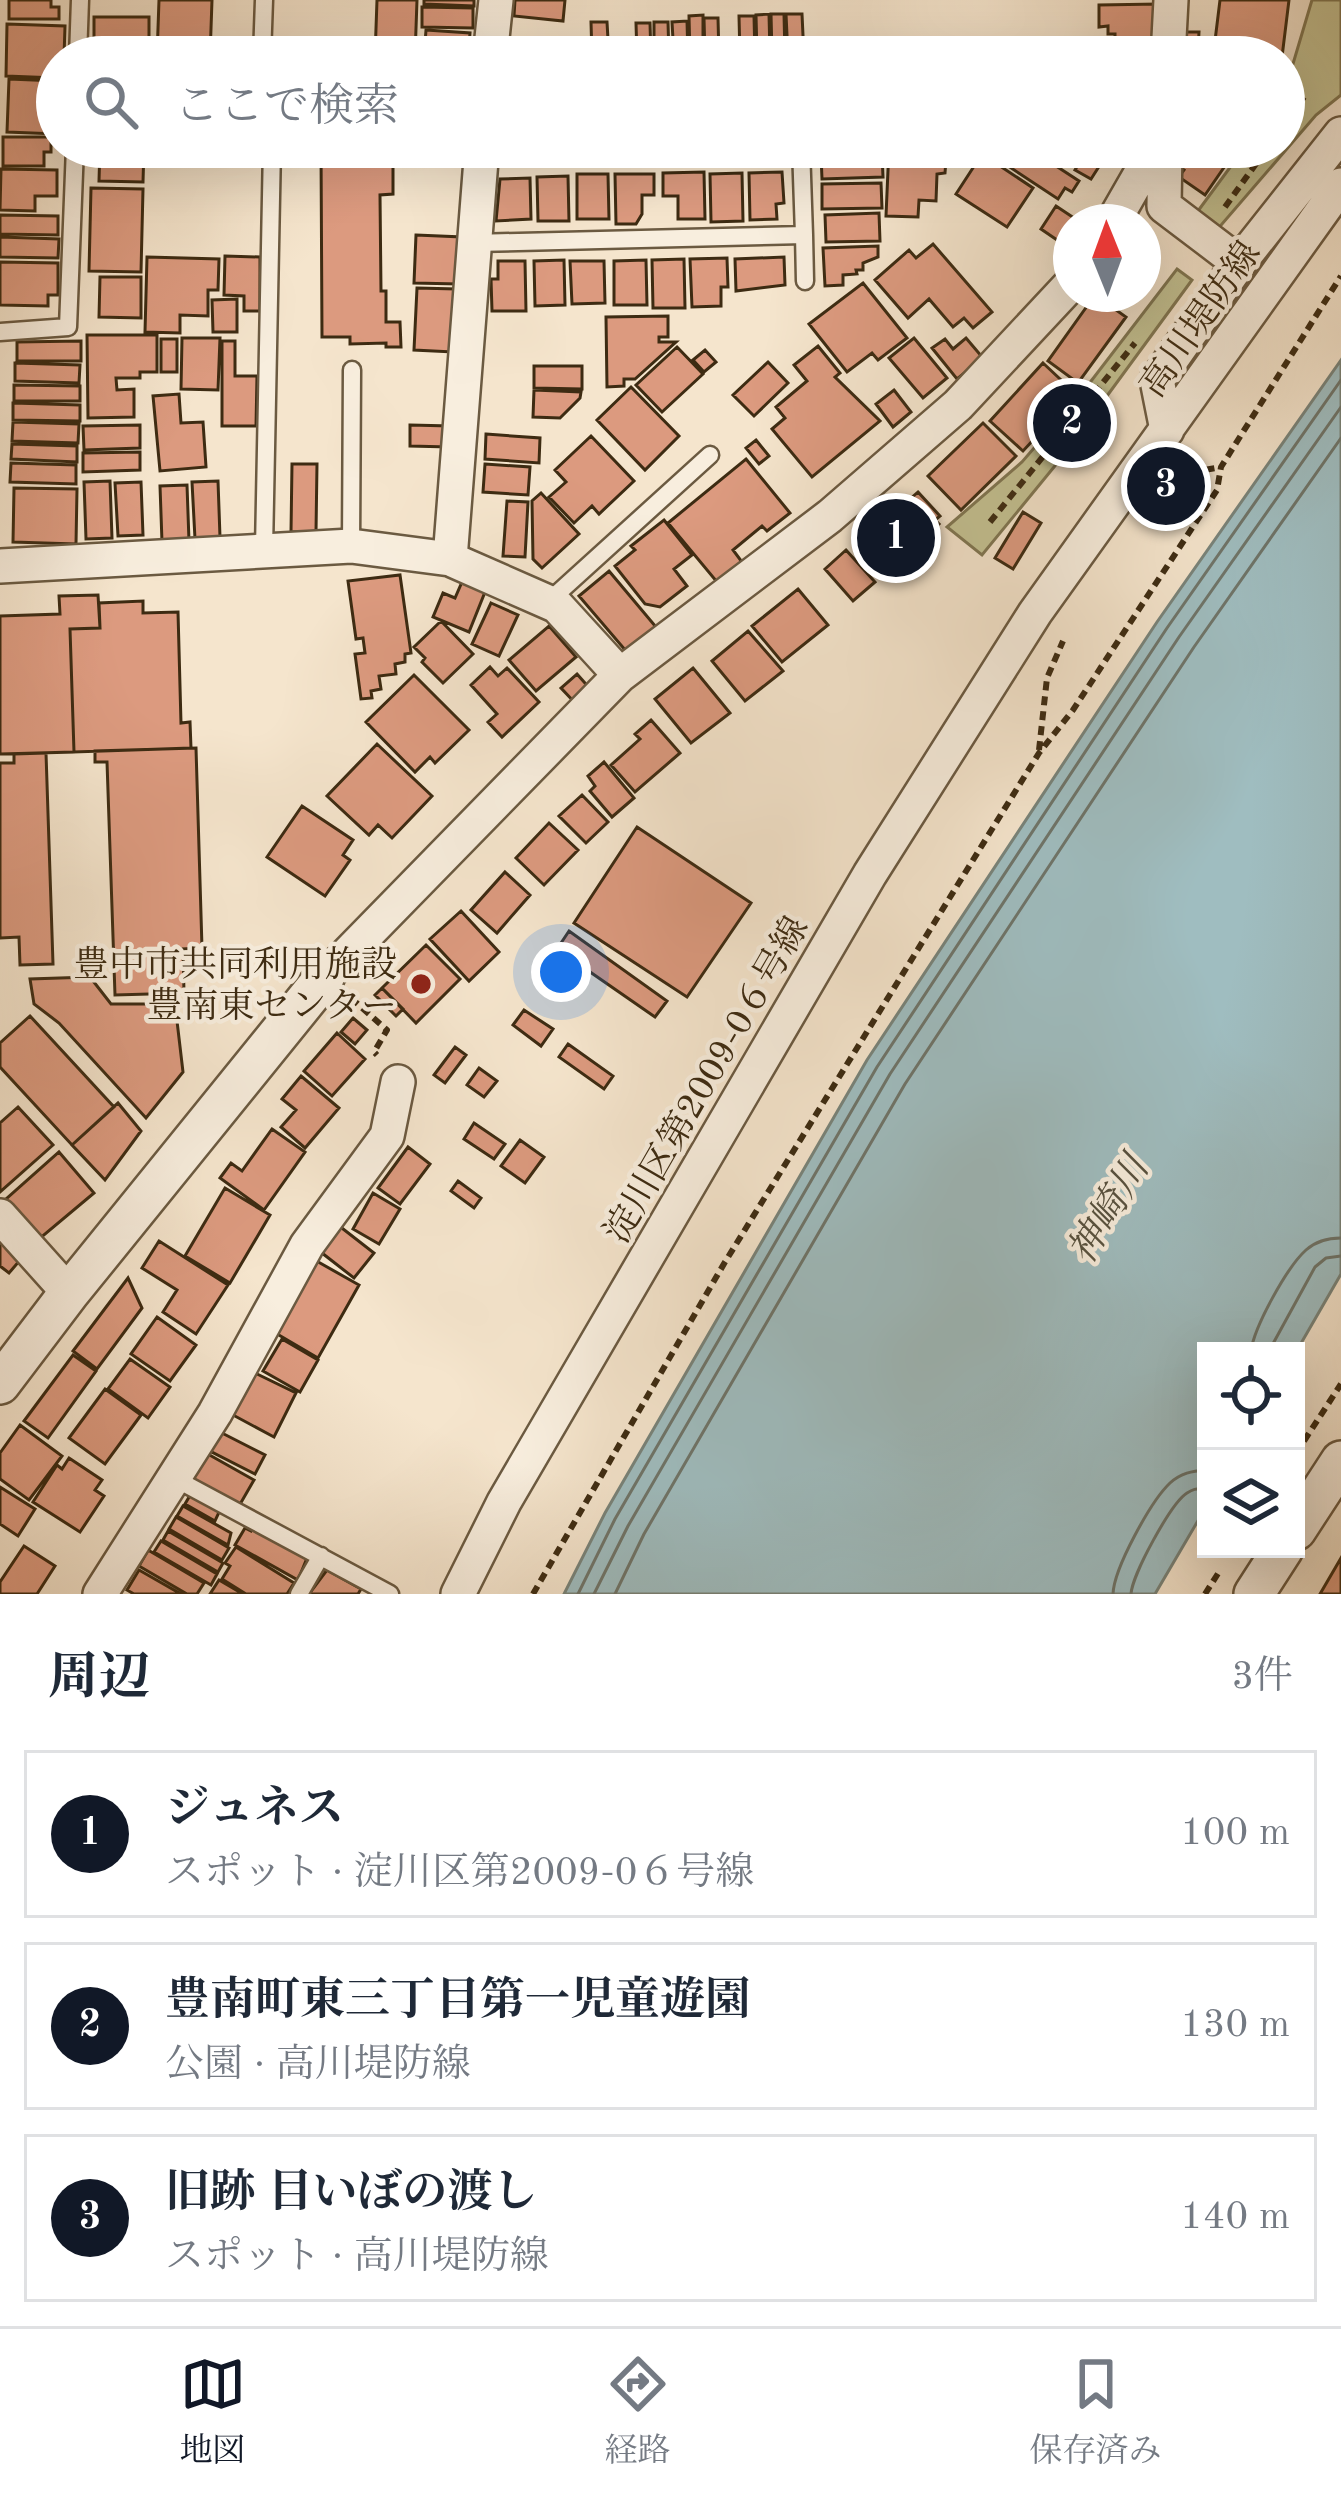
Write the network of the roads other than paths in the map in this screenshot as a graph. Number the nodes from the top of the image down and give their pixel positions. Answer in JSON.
{"nodes":[{"id":1,"x":80,"y":0,"type":"edge"},
{"id":2,"x":264,"y":0,"type":"edge"},
{"id":3,"x":496,"y":0,"type":"edge"},
{"id":4,"x":1171,"y":0,"type":"edge"},
{"id":5,"x":79,"y":36,"type":"edge"},
{"id":6,"x":263,"y":36,"type":"edge"},
{"id":7,"x":492,"y":36,"type":"edge"},
{"id":8,"x":1169,"y":36,"type":"edge"},
{"id":9,"x":1341,"y":134,"type":"edge"},
{"id":10,"x":74,"y":168,"type":"edge"},
{"id":11,"x":275,"y":168,"type":"edge"},
{"id":12,"x":480,"y":168,"type":"edge"},
{"id":13,"x":802,"y":168,"type":"edge"},
{"id":14,"x":1144,"y":168,"type":"edge"},
{"id":15,"x":1165,"y":168,"type":"edge"},
{"id":16,"x":1341,"y":185,"type":"edge"},
{"id":17,"x":1123,"y":204,"type":"edge"},
{"id":18,"x":1164,"y":217,"type":"edge"},
{"id":19,"x":804,"y":235,"type":"junction"},
{"id":20,"x":474,"y":243,"type":"junction"},
{"id":21,"x":1232,"y":243,"type":"junction"},
{"id":22,"x":805,"y":281,"type":"dead end"},
{"id":23,"x":1053,"y":303,"type":"edge"},
{"id":24,"x":0,"y":332,"type":"edge"},
{"id":25,"x":352,"y":370,"type":"dead end"},
{"id":26,"x":1167,"y":430,"type":"junction"},
{"id":27,"x":710,"y":455,"type":"dead end"},
{"id":28,"x":351,"y":546,"type":"junction"},
{"id":29,"x":264,"y":549,"type":"junction"},
{"id":30,"x":450,"y":559,"type":"junction"},
{"id":31,"x":0,"y":566,"type":"edge"},
{"id":32,"x":548,"y":602,"type":"junction"},
{"id":33,"x":1035,"y":613,"type":"joint"},
{"id":34,"x":620,"y":675,"type":"junction"},
{"id":35,"x":324,"y":978,"type":"joint"},
{"id":36,"x":398,"y":1082,"type":"road end"},
{"id":37,"x":0,"y":1216,"type":"edge"},
{"id":38,"x":69,"y":1293,"type":"junction"},
{"id":39,"x":0,"y":1384,"type":"edge"},
{"id":40,"x":1341,"y":1461,"type":"edge"},
{"id":41,"x":174,"y":1478,"type":"junction"},
{"id":42,"x":1305,"y":1516,"type":"edge"},
{"id":43,"x":321,"y":1556,"type":"junction"},
{"id":44,"x":1277,"y":1558,"type":"edge"},
{"id":45,"x":100,"y":1594,"type":"edge"},
{"id":46,"x":298,"y":1594,"type":"edge"},
{"id":47,"x":390,"y":1594,"type":"edge"},
{"id":48,"x":458,"y":1594,"type":"edge"},
{"id":49,"x":1254,"y":1594,"type":"edge"}],
"edges":[{"from":1,"to":5,"type":"lane"},
{"from":2,"to":6,"type":"lane"},
{"from":3,"to":7,"type":"street"},
{"from":4,"to":8,"type":"street"},
{"from":9,"to":21,"type":"street"},
{"from":10,"to":24,"type":"lane"},
{"from":11,"to":29,"type":"lane"},
{"from":12,"to":20,"type":"street"},
{"from":13,"to":19,"type":"lane"},
{"from":14,"to":17,"type":"street"},
{"from":15,"to":18,"type":"street"},
{"from":16,"to":26,"type":"street","name":"高川堤防線"},
{"from":18,"to":21,"type":"street"},
{"from":19,"to":20,"type":"lane"},
{"from":19,"to":22,"type":"lane"},
{"from":20,"to":30,"type":"street"},
{"from":21,"to":26,"type":"street"},
{"from":23,"to":34,"type":"street"},
{"from":25,"to":28,"type":"lane"},
{"from":26,"to":33,"type":"street","name":"高川堤防線"},
{"from":27,"to":32,"type":"lane"},
{"from":28,"to":29,"type":"street"},
{"from":28,"to":30,"type":"street"},
{"from":29,"to":31,"type":"street"},
{"from":30,"to":32,"type":"street"},
{"from":32,"to":34,"type":"street"},
{"from":33,"to":48,"type":"street","name":"淀川区第2009-0６号線"},
{"from":34,"to":35,"type":"street"},
{"from":35,"to":38,"type":"street"},
{"from":36,"to":41,"type":"street"},
{"from":37,"to":38,"type":"street"},
{"from":38,"to":39,"type":"street"},
{"from":40,"to":42,"type":"street"},
{"from":41,"to":43,"type":"lane"},
{"from":41,"to":45,"type":"street"},
{"from":43,"to":46,"type":"lane"},
{"from":43,"to":47,"type":"lane"},
{"from":44,"to":49,"type":"street"}]}
